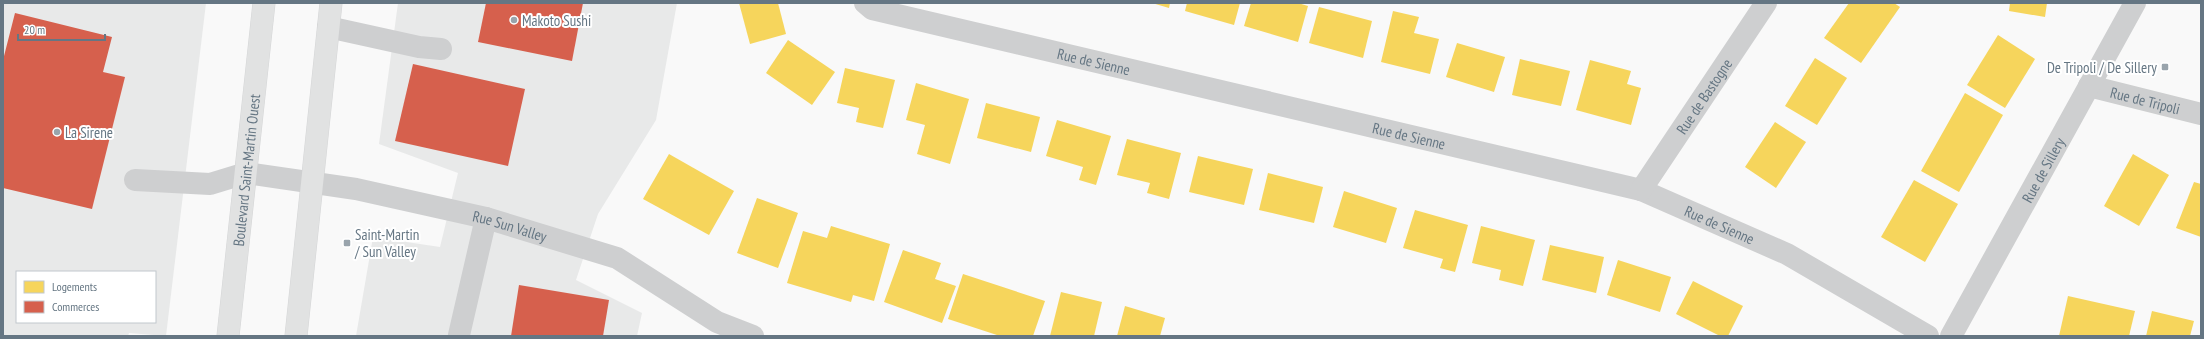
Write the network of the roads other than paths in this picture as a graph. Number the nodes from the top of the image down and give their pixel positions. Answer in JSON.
{"nodes":[{"id":1,"x":264,"y":3,"type":"edge"},
{"id":2,"x":331,"y":3,"type":"edge"},
{"id":3,"x":865,"y":3,"type":"edge"},
{"id":4,"x":1766,"y":3,"type":"edge"},
{"id":5,"x":2135,"y":3,"type":"edge"},
{"id":6,"x":328,"y":27,"type":"junction"},
{"id":7,"x":442,"y":49,"type":"dead end"},
{"id":8,"x":2089,"y":86,"type":"junction"},
{"id":9,"x":2201,"y":114,"type":"edge"},
{"id":10,"x":246,"y":173,"type":"junction"},
{"id":11,"x":135,"y":180,"type":"dead end"},
{"id":12,"x":312,"y":182,"type":"junction"},
{"id":13,"x":1641,"y":190,"type":"junction"},
{"id":14,"x":486,"y":218,"type":"junction"},
{"id":15,"x":459,"y":335,"type":"dead end"},
{"id":16,"x":228,"y":336,"type":"edge"},
{"id":17,"x":296,"y":336,"type":"edge"},
{"id":18,"x":753,"y":336,"type":"edge"},
{"id":19,"x":1928,"y":336,"type":"edge"},
{"id":20,"x":1951,"y":336,"type":"edge"}],
"edges":[{"from":1,"to":10,"type":"main road","name":"Boulevard Saint-Martin Ouest"},
{"from":2,"to":6,"type":"main road"},
{"from":3,"to":13,"type":"street","name":"Rue de Sienne"},
{"from":4,"to":13,"type":"street","name":"Rue de Bastogne"},
{"from":5,"to":8,"type":"street","name":"Rue de Sillery"},
{"from":6,"to":7,"type":"street"},
{"from":6,"to":12,"type":"main road"},
{"from":8,"to":9,"type":"street","name":"Rue de Tripoli"},
{"from":8,"to":20,"type":"street","name":"Rue de Sillery"},
{"from":10,"to":11,"type":"street"},
{"from":10,"to":12,"type":"street","name":"Rue Sun Valley"},
{"from":10,"to":16,"type":"main road","name":"Boulevard Saint-Martin Ouest"},
{"from":12,"to":14,"type":"street","name":"Rue Sun Valley"},
{"from":12,"to":17,"type":"main road"},
{"from":13,"to":19,"type":"street","name":"Rue de Sienne"},
{"from":14,"to":15,"type":"street"},
{"from":14,"to":18,"type":"street","name":"Rue Sun Valley"}]}
